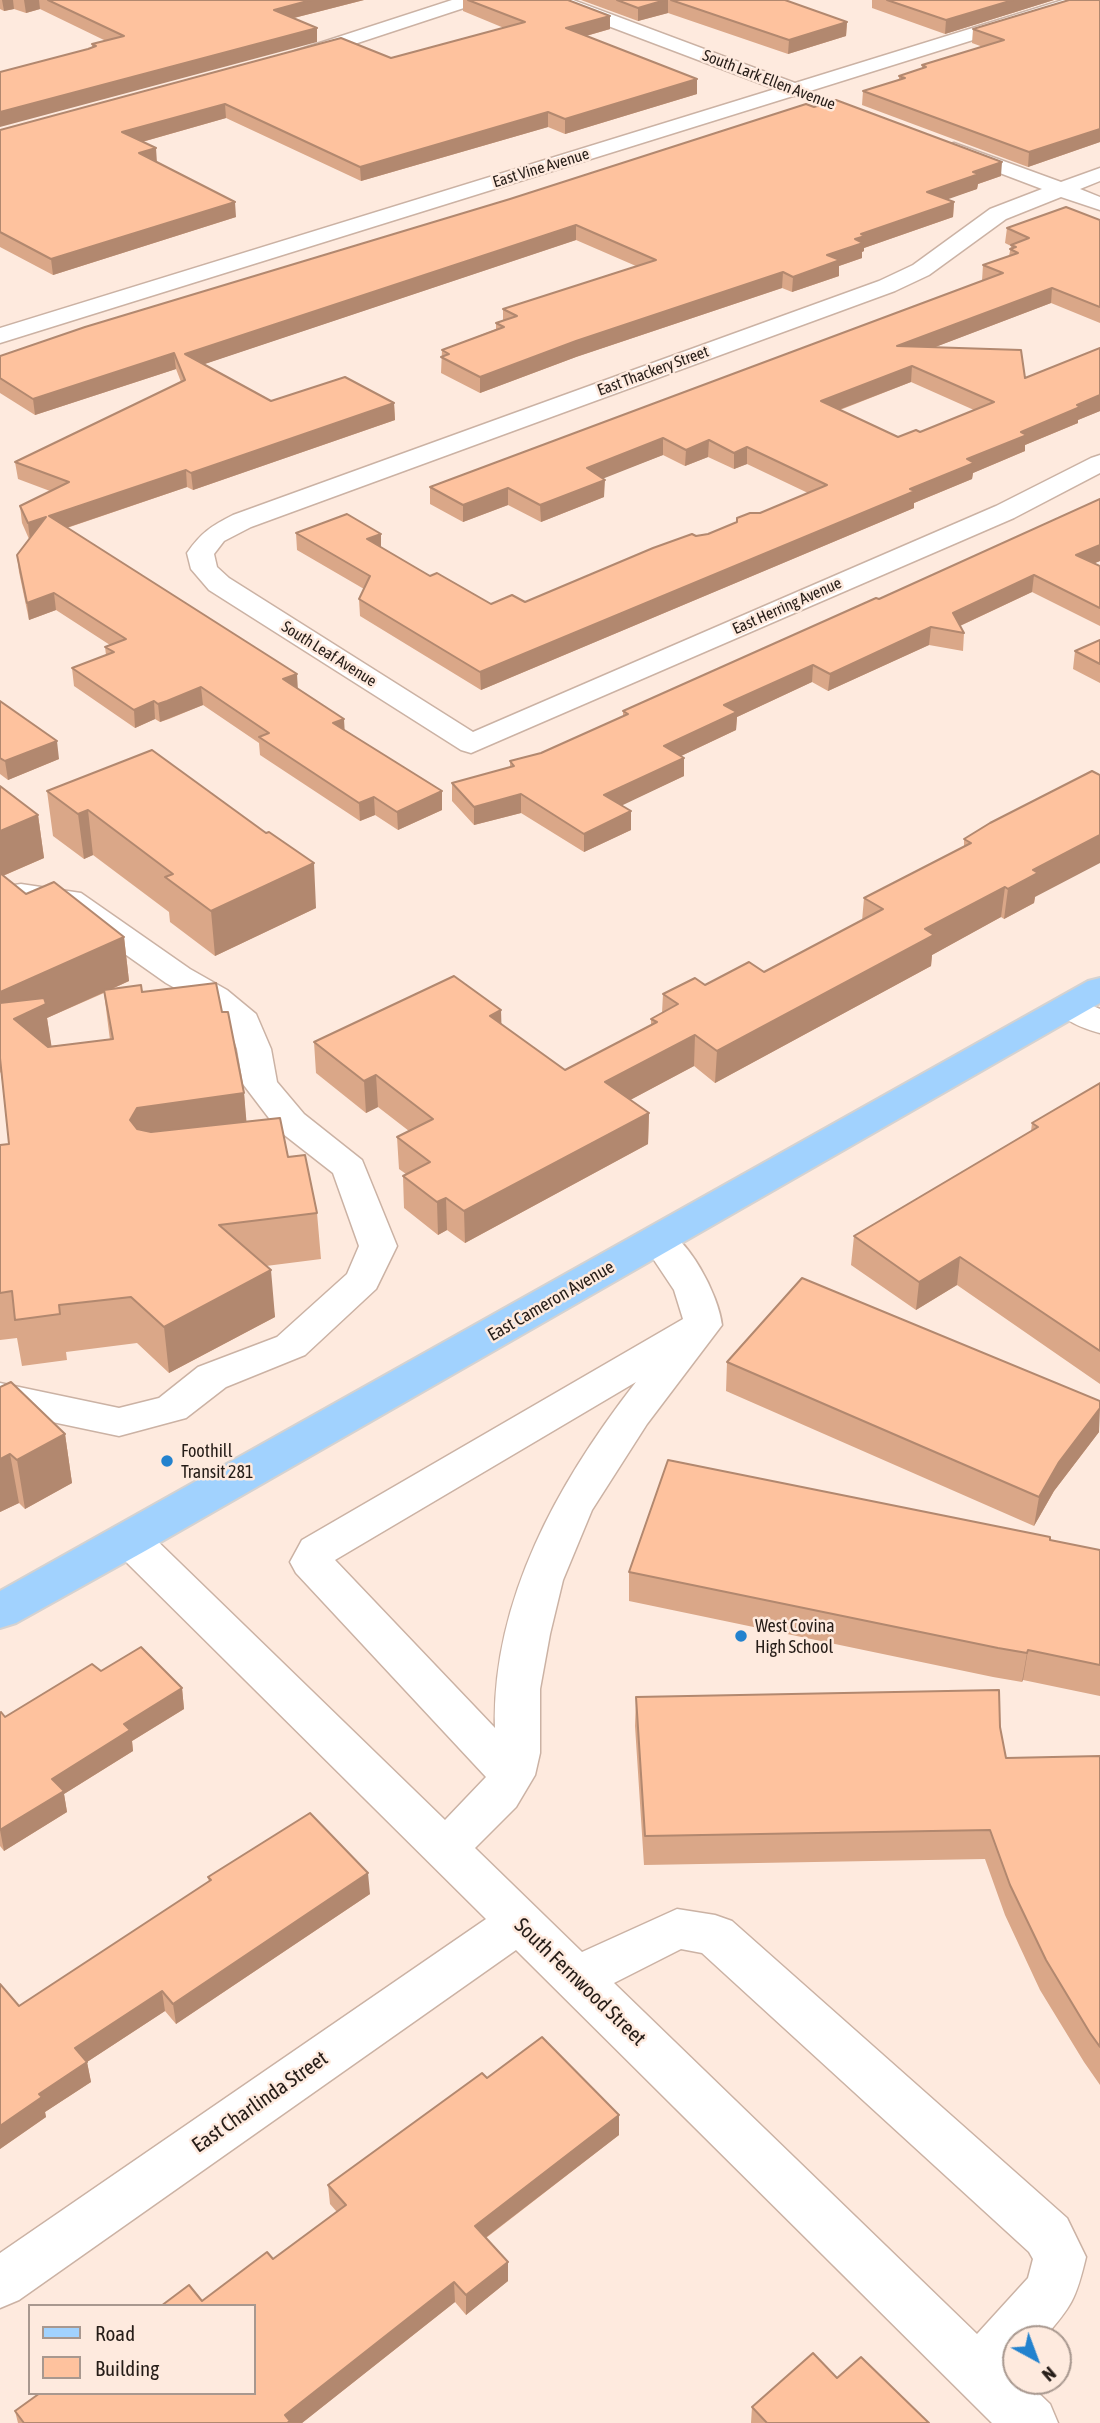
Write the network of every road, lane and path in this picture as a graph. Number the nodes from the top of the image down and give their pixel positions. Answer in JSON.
{"nodes":[{"id":1,"x":470,"y":0,"type":"edge"},
{"id":2,"x":556,"y":0,"type":"edge"},
{"id":3,"x":1083,"y":0,"type":"edge"},
{"id":4,"x":277,"y":62,"type":"edge"},
{"id":5,"x":794,"y":89,"type":"junction"},
{"id":6,"x":819,"y":99,"type":"dead end"},
{"id":7,"x":933,"y":141,"type":"edge"},
{"id":8,"x":1100,"y":174,"type":"edge"},
{"id":9,"x":1059,"y":188,"type":"junction"},
{"id":10,"x":1100,"y":204,"type":"edge"},
{"id":11,"x":0,"y":336,"type":"edge"},
{"id":12,"x":1100,"y":463,"type":"edge"},
{"id":13,"x":200,"y":553,"type":"joint"},
{"id":14,"x":471,"y":744,"type":"joint"},
{"id":15,"x":0,"y":897,"type":"edge"},
{"id":16,"x":1090,"y":1006,"type":"edge"},
{"id":17,"x":659,"y":1239,"type":"junction"},
{"id":18,"x":703,"y":1325,"type":"junction"},
{"id":19,"x":0,"y":1396,"type":"edge"},
{"id":20,"x":130,"y":1541,"type":"junction"},
{"id":21,"x":0,"y":1611,"type":"edge"},
{"id":22,"x":512,"y":1775,"type":"junction"},
{"id":23,"x":444,"y":1849,"type":"junction"},
{"id":24,"x":519,"y":1922,"type":"junction"},
{"id":25,"x":576,"y":1979,"type":"junction"},
{"id":26,"x":0,"y":2283,"type":"edge"},
{"id":27,"x":978,"y":2372,"type":"junction"},
{"id":28,"x":1030,"y":2423,"type":"edge"}],
"edges":[{"from":1,"to":4,"type":"street"},
{"from":2,"to":5,"type":"street","name":"South Lark Ellen Avenue"},
{"from":3,"to":5,"type":"street","name":"East Vine Avenue"},
{"from":5,"to":6,"type":"street","name":"South Lark Ellen Avenue"},
{"from":5,"to":11,"type":"street","name":"East Vine Avenue"},
{"from":7,"to":9,"type":"street"},
{"from":8,"to":9,"type":"street","name":"East Thackery Street"},
{"from":9,"to":10,"type":"street"},
{"from":9,"to":13,"type":"street","name":"East Thackery Street"},
{"from":12,"to":14,"type":"street","name":"East Herring Avenue"},
{"from":13,"to":14,"type":"street","name":"South Leaf Avenue"},
{"from":15,"to":19,"type":"street"},
{"from":16,"to":17,"type":"main road","name":"East Cameron Avenue"},
{"from":17,"to":18,"type":"street"},
{"from":17,"to":20,"type":"main road","name":"East Cameron Avenue"},
{"from":18,"to":22,"type":"street"},
{"from":18,"to":22,"type":"street"},
{"from":20,"to":21,"type":"main road","name":"East Cameron Avenue"},
{"from":20,"to":23,"type":"street","name":"South Fernwood Street"},
{"from":22,"to":23,"type":"street"},
{"from":23,"to":24,"type":"street","name":"South Fernwood Street"},
{"from":24,"to":25,"type":"street","name":"South Fernwood Street"},
{"from":24,"to":26,"type":"street","name":"East Charlinda Street"},
{"from":25,"to":27,"type":"street","name":"South Fernwood Street"},
{"from":25,"to":27,"type":"street"},
{"from":27,"to":28,"type":"street","name":"South Fernwood Street"}]}
